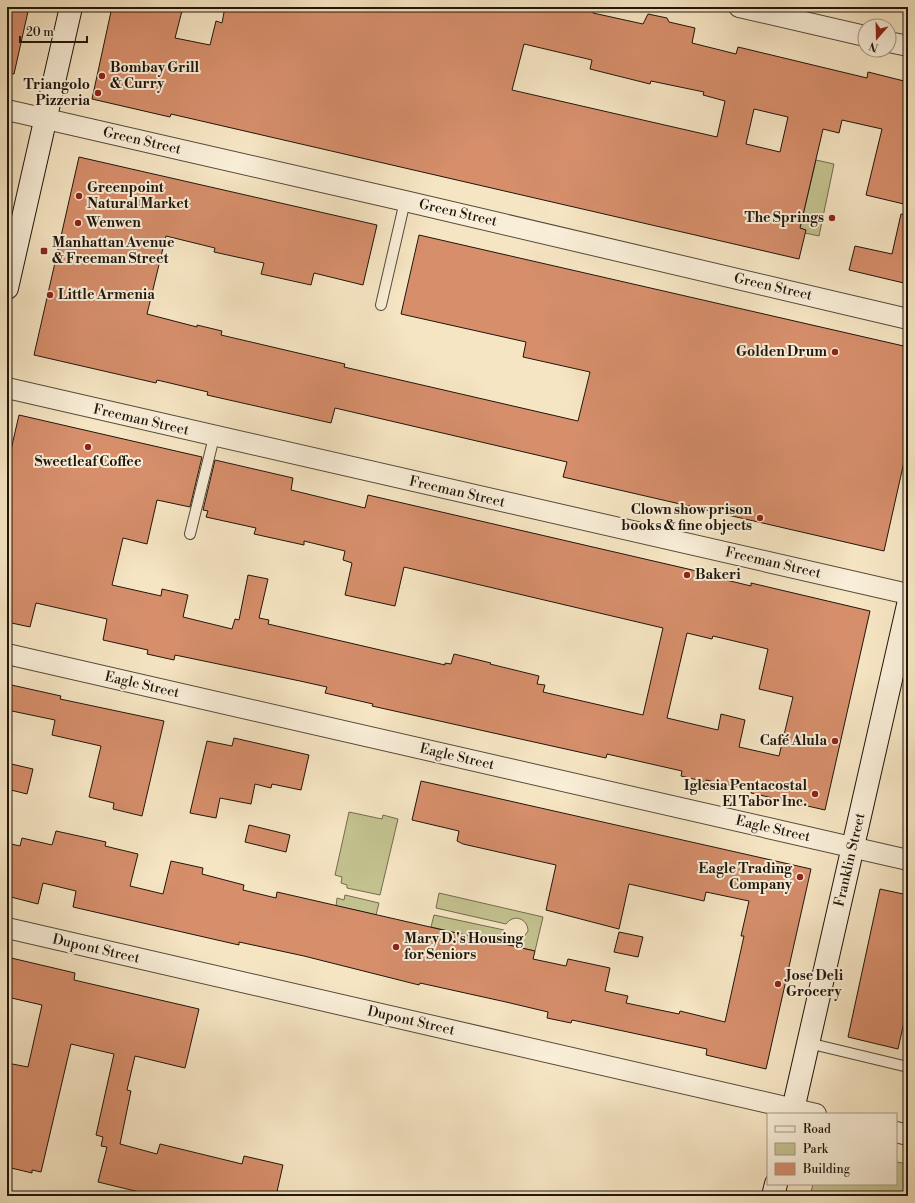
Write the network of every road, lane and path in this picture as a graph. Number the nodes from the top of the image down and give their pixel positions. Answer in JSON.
{"nodes":[{"id":1,"x":72,"y":7,"type":"edge"},
{"id":2,"x":739,"y":7,"type":"edge"},
{"id":3,"x":857,"y":34,"type":"edge"},
{"id":4,"x":897,"y":44,"type":"edge"},
{"id":5,"x":908,"y":46,"type":"edge"},
{"id":6,"x":7,"y":110,"type":"edge"},
{"id":7,"x":46,"y":120,"type":"junction"},
{"id":8,"x":406,"y":201,"type":"junction"},
{"id":9,"x":7,"y":288,"type":"edge"},
{"id":10,"x":381,"y":305,"type":"dead end"},
{"id":11,"x":908,"y":319,"type":"edge"},
{"id":12,"x":7,"y":388,"type":"edge"},
{"id":13,"x":214,"y":437,"type":"junction"},
{"id":14,"x":190,"y":534,"type":"dead end"},
{"id":15,"x":908,"y":594,"type":"edge"},
{"id":16,"x":908,"y":605,"type":"edge"},
{"id":17,"x":7,"y":654,"type":"edge"},
{"id":18,"x":853,"y":847,"type":"junction"},
{"id":19,"x":908,"y":860,"type":"edge"},
{"id":20,"x":7,"y":928,"type":"edge"},
{"id":21,"x":808,"y":1043,"type":"junction"},
{"id":22,"x":908,"y":1067,"type":"edge"},
{"id":23,"x":792,"y":1112,"type":"edge"},
{"id":24,"x":804,"y":1113,"type":"edge"},
{"id":25,"x":897,"y":1132,"type":"edge"},
{"id":26,"x":908,"y":1135,"type":"edge"},
{"id":27,"x":776,"y":1185,"type":"edge"},
{"id":28,"x":773,"y":1196,"type":"edge"}],
"edges":[{"from":1,"to":7,"type":"street"},
{"from":2,"to":3,"type":"street"},
{"from":4,"to":5,"type":"street"},
{"from":6,"to":7,"type":"street","name":"Green Street"},
{"from":7,"to":8,"type":"street","name":"Green Street"},
{"from":7,"to":9,"type":"street"},
{"from":8,"to":10,"type":"lane"},
{"from":8,"to":11,"type":"street","name":"Green Street"},
{"from":12,"to":13,"type":"street","name":"Freeman Street"},
{"from":13,"to":14,"type":"lane"},
{"from":13,"to":15,"type":"street","name":"Freeman Street"},
{"from":16,"to":18,"type":"street","name":"Franklin Street"},
{"from":17,"to":18,"type":"street","name":"Eagle Street"},
{"from":18,"to":19,"type":"street","name":"Eagle Street"},
{"from":18,"to":21,"type":"street","name":"Franklin Street"},
{"from":20,"to":23,"type":"street","name":"Dupont Street"},
{"from":21,"to":22,"type":"lane"},
{"from":21,"to":23,"type":"street","name":"Franklin Street"},
{"from":23,"to":24,"type":"street","name":"Dupont Street"},
{"from":25,"to":26,"type":"street"},
{"from":27,"to":28,"type":"street"}]}
